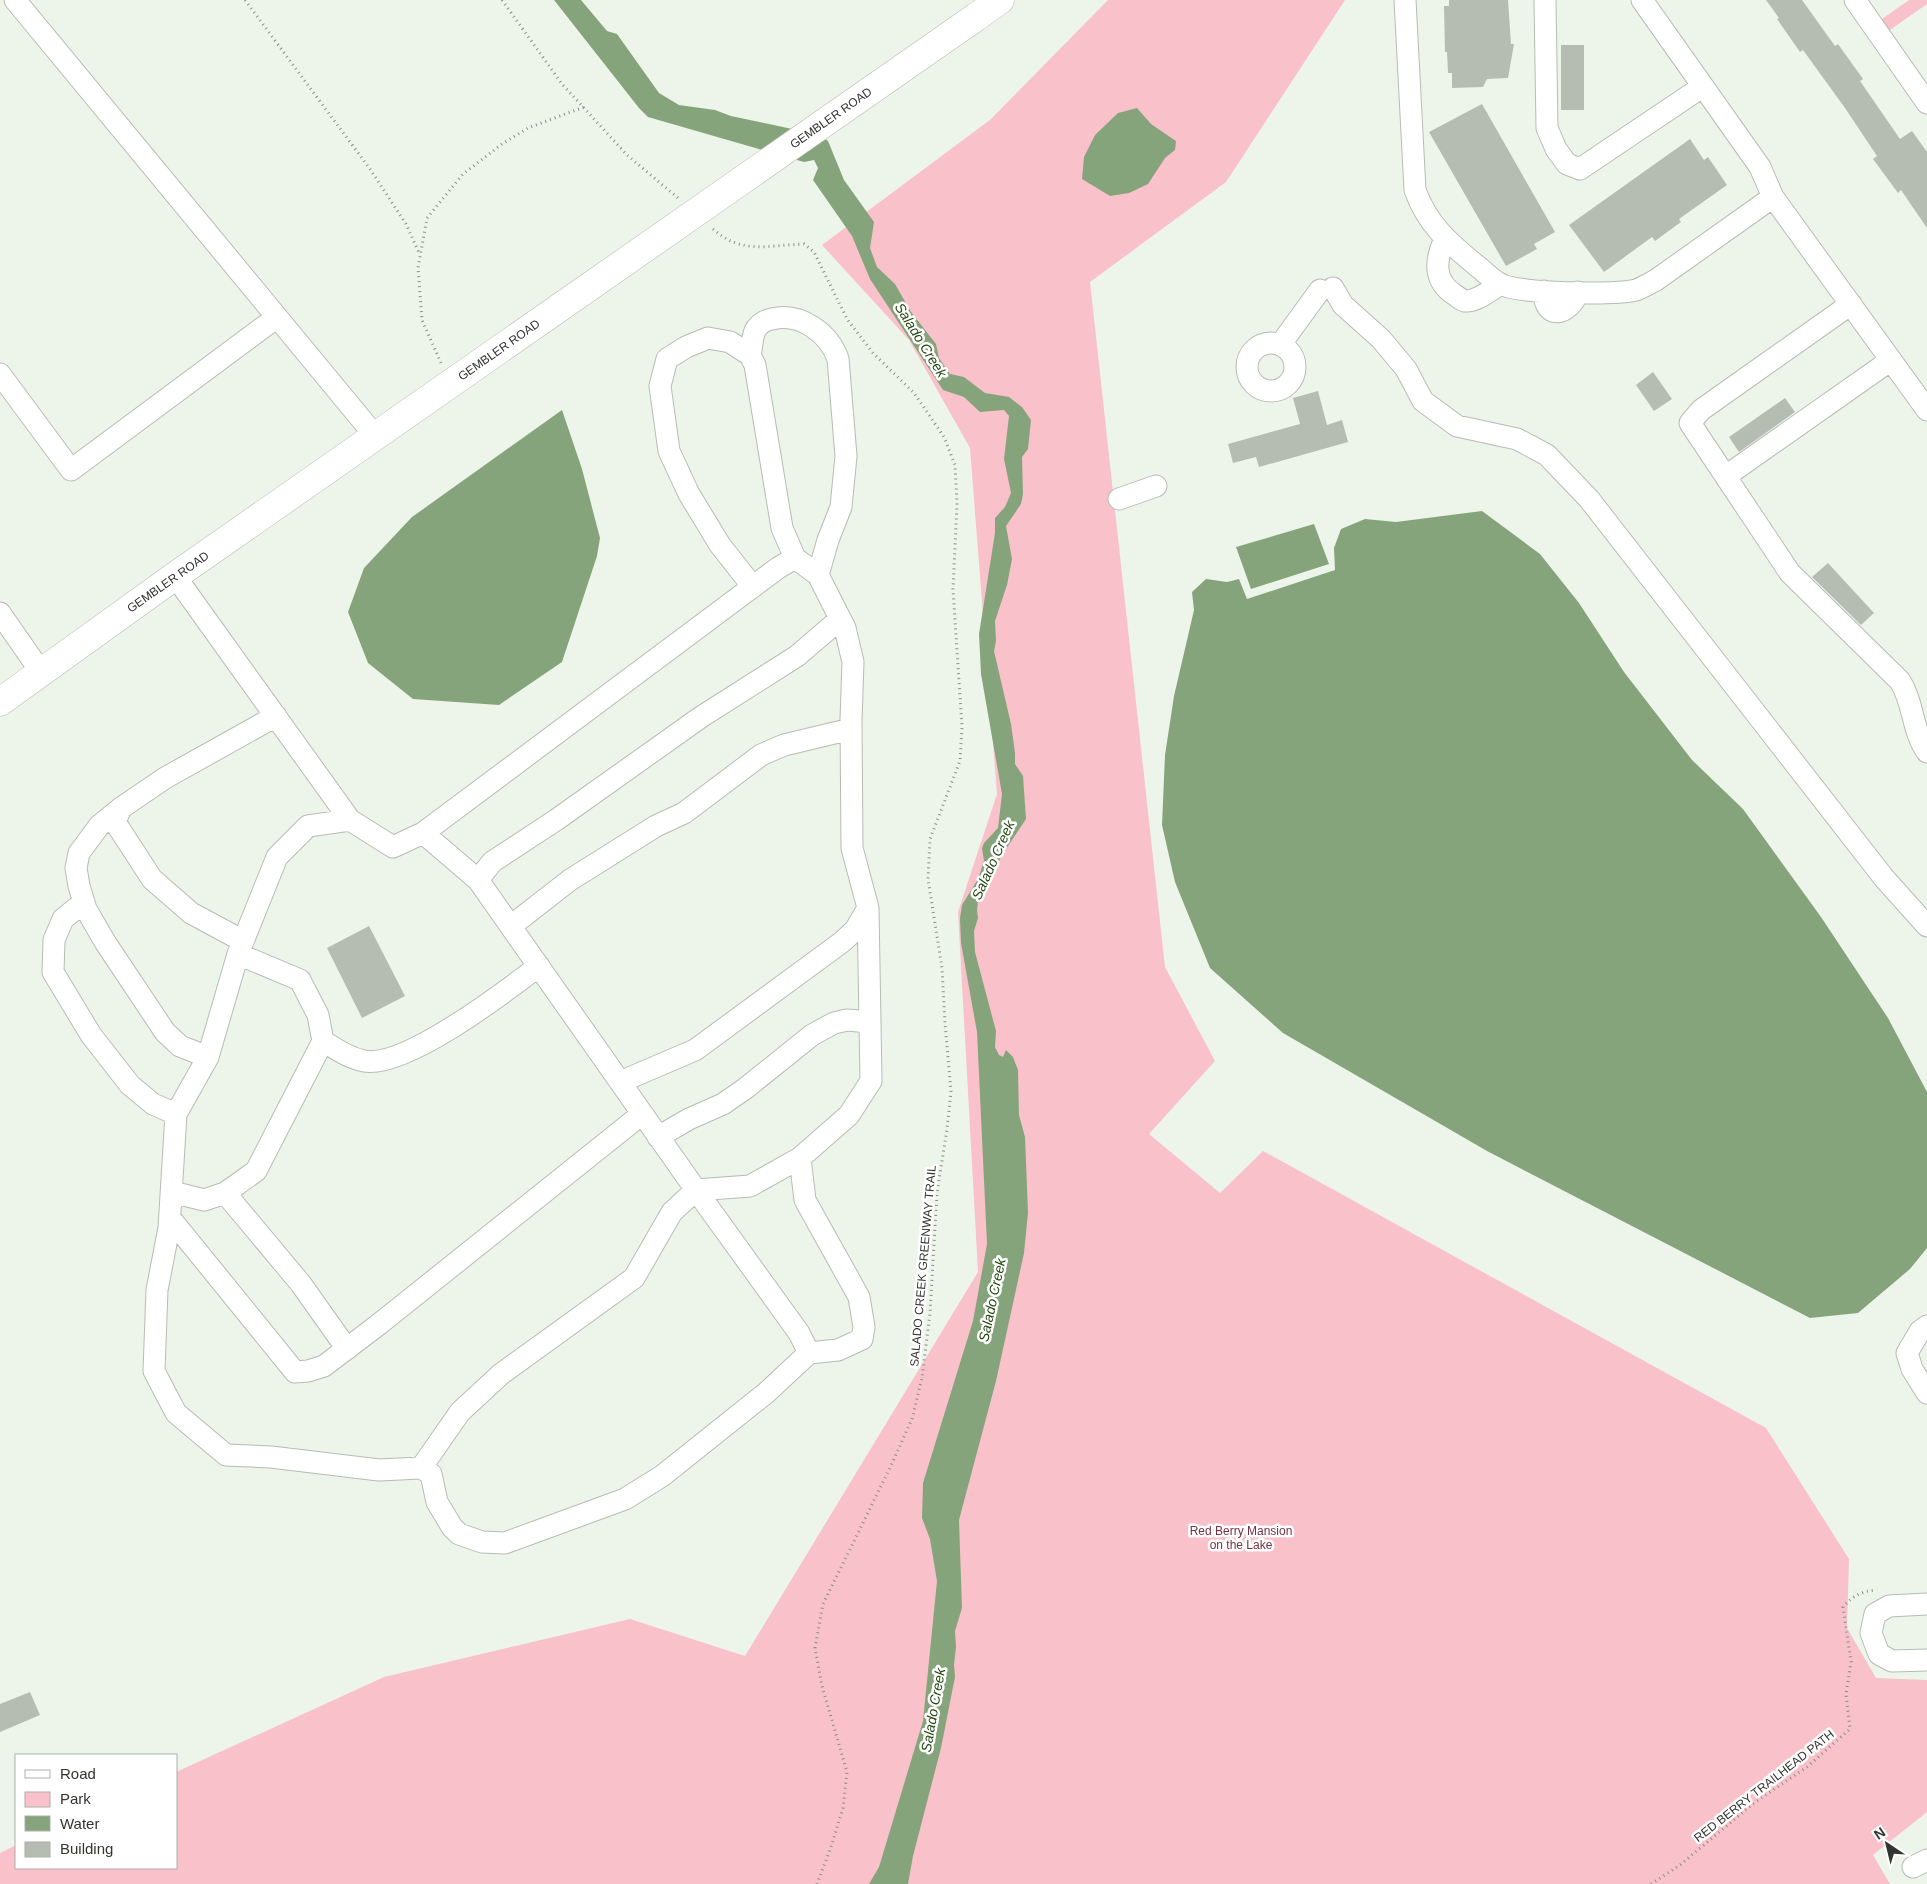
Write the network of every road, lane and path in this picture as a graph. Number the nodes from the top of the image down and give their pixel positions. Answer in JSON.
{"nodes":[{"id":1,"x":15,"y":0,"type":"edge"},
{"id":2,"x":245,"y":0,"type":"edge"},
{"id":3,"x":502,"y":0,"type":"edge"},
{"id":4,"x":1000,"y":0,"type":"edge"},
{"id":5,"x":1405,"y":0,"type":"edge"},
{"id":6,"x":1545,"y":0,"type":"edge"},
{"id":7,"x":1642,"y":0,"type":"edge"},
{"id":8,"x":1854,"y":0,"type":"edge"},
{"id":9,"x":1702,"y":87,"type":"junction"},
{"id":10,"x":1927,"y":103,"type":"edge"},
{"id":11,"x":584,"y":107,"type":"junction"},
{"id":12,"x":628,"y":155,"type":"dead end"},
{"id":13,"x":1773,"y":197,"type":"junction"},
{"id":14,"x":1445,"y":239,"type":"junction"},
{"id":15,"x":756,"y":248,"type":"dead end"},
{"id":16,"x":420,"y":256,"type":"junction"},
{"id":17,"x":1501,"y":284,"type":"junction"},
{"id":18,"x":1851,"y":304,"type":"junction"},
{"id":19,"x":277,"y":317,"type":"junction"},
{"id":20,"x":1280,"y":345,"type":"dead end"},
{"id":21,"x":750,"y":355,"type":"junction"},
{"id":22,"x":1891,"y":360,"type":"junction"},
{"id":23,"x":0,"y":374,"type":"edge"},
{"id":24,"x":451,"y":384,"type":"junction"},
{"id":25,"x":1927,"y":410,"type":"edge"},
{"id":26,"x":376,"y":437,"type":"junction"},
{"id":27,"x":1726,"y":476,"type":"junction"},
{"id":28,"x":1156,"y":486,"type":"dead end"},
{"id":29,"x":1119,"y":499,"type":"dead end"},
{"id":30,"x":795,"y":558,"type":"junction"},
{"id":31,"x":175,"y":576,"type":"junction"},
{"id":32,"x":818,"y":576,"type":"junction"},
{"id":33,"x":754,"y":587,"type":"junction"},
{"id":34,"x":0,"y":614,"type":"edge"},
{"id":35,"x":840,"y":619,"type":"junction"},
{"id":36,"x":41,"y":672,"type":"junction"},
{"id":37,"x":0,"y":702,"type":"edge"},
{"id":38,"x":276,"y":716,"type":"junction"},
{"id":39,"x":851,"y":729,"type":"junction"},
{"id":40,"x":1927,"y":752,"type":"edge"},
{"id":41,"x":121,"y":808,"type":"junction"},
{"id":42,"x":350,"y":820,"type":"junction"},
{"id":43,"x":423,"y":833,"type":"junction"},
{"id":44,"x":478,"y":880,"type":"junction"},
{"id":45,"x":84,"y":902,"type":"junction"},
{"id":46,"x":868,"y":908,"type":"junction"},
{"id":47,"x":511,"y":926,"type":"junction"},
{"id":48,"x":1927,"y":926,"type":"edge"},
{"id":49,"x":241,"y":947,"type":"junction"},
{"id":50,"x":539,"y":966,"type":"junction"},
{"id":51,"x":870,"y":1022,"type":"junction"},
{"id":52,"x":323,"y":1042,"type":"junction"},
{"id":53,"x":208,"y":1057,"type":"junction"},
{"id":54,"x":620,"y":1082,"type":"junction"},
{"id":55,"x":176,"y":1114,"type":"junction"},
{"id":56,"x":642,"y":1114,"type":"junction"},
{"id":57,"x":658,"y":1137,"type":"junction"},
{"id":58,"x":800,"y":1158,"type":"junction"},
{"id":59,"x":696,"y":1190,"type":"junction"},
{"id":60,"x":172,"y":1192,"type":"junction"},
{"id":61,"x":225,"y":1193,"type":"junction"},
{"id":62,"x":170,"y":1218,"type":"junction"},
{"id":63,"x":1927,"y":1326,"type":"edge"},
{"id":64,"x":346,"y":1349,"type":"junction"},
{"id":65,"x":809,"y":1353,"type":"junction"},
{"id":66,"x":1927,"y":1393,"type":"edge"},
{"id":67,"x":422,"y":1468,"type":"junction"},
{"id":68,"x":1882,"y":1590,"type":"dead end"},
{"id":69,"x":1927,"y":1604,"type":"edge"},
{"id":70,"x":1927,"y":1660,"type":"edge"},
{"id":71,"x":817,"y":1884,"type":"edge"},
{"id":72,"x":1651,"y":1884,"type":"edge"}],
"edges":[{"from":1,"to":19,"type":"street"},
{"from":2,"to":16,"type":"path"},
{"from":3,"to":11,"type":"path"},
{"from":4,"to":24,"type":"main road","name":"GEMBLER ROAD","bridge":true},
{"from":5,"to":14,"type":"street"},
{"from":6,"to":9,"type":"street"},
{"from":7,"to":9,"type":"street"},
{"from":8,"to":10,"type":"street"},
{"from":9,"to":13,"type":"street"},
{"from":11,"to":12,"type":"path"},
{"from":11,"to":16,"type":"path"},
{"from":13,"to":17,"type":"street"},
{"from":13,"to":18,"type":"street"},
{"from":14,"to":17,"type":"street"},
{"from":14,"to":17,"type":"street"},
{"from":15,"to":71,"type":"path","name":"SALADO CREEK GREENWAY TRAIL"},
{"from":16,"to":24,"type":"path"},
{"from":18,"to":22,"type":"street"},
{"from":18,"to":27,"type":"street"},
{"from":19,"to":23,"type":"street"},
{"from":19,"to":26,"type":"street"},
{"from":20,"to":48,"type":"street"},
{"from":21,"to":30,"type":"street"},
{"from":21,"to":32,"type":"street"},
{"from":21,"to":33,"type":"street"},
{"from":22,"to":25,"type":"street"},
{"from":22,"to":27,"type":"street"},
{"from":24,"to":26,"type":"main road","name":"GEMBLER ROAD"},
{"from":26,"to":31,"type":"main road","name":"GEMBLER ROAD"},
{"from":27,"to":40,"type":"street"},
{"from":28,"to":29,"type":"street"},
{"from":30,"to":32,"type":"street"},
{"from":30,"to":33,"type":"street"},
{"from":31,"to":36,"type":"main road","name":"GEMBLER ROAD"},
{"from":31,"to":38,"type":"street"},
{"from":32,"to":35,"type":"street"},
{"from":33,"to":43,"type":"street"},
{"from":34,"to":36,"type":"street"},
{"from":35,"to":39,"type":"street"},
{"from":35,"to":44,"type":"street"},
{"from":36,"to":37,"type":"main road","name":"GEMBLER ROAD"},
{"from":38,"to":41,"type":"street"},
{"from":38,"to":42,"type":"street"},
{"from":39,"to":46,"type":"street"},
{"from":39,"to":47,"type":"street"},
{"from":41,"to":45,"type":"street"},
{"from":41,"to":49,"type":"street"},
{"from":42,"to":43,"type":"street"},
{"from":42,"to":49,"type":"street"},
{"from":43,"to":44,"type":"street"},
{"from":44,"to":47,"type":"street"},
{"from":45,"to":53,"type":"street"},
{"from":45,"to":55,"type":"street"},
{"from":46,"to":51,"type":"street"},
{"from":46,"to":54,"type":"street"},
{"from":47,"to":50,"type":"street"},
{"from":49,"to":52,"type":"street"},
{"from":49,"to":53,"type":"street"},
{"from":50,"to":52,"type":"street"},
{"from":50,"to":54,"type":"street"},
{"from":51,"to":57,"type":"street"},
{"from":51,"to":58,"type":"street"},
{"from":52,"to":61,"type":"street"},
{"from":53,"to":55,"type":"street"},
{"from":54,"to":56,"type":"street"},
{"from":55,"to":60,"type":"street"},
{"from":56,"to":57,"type":"street"},
{"from":56,"to":64,"type":"street"},
{"from":57,"to":59,"type":"street"},
{"from":58,"to":59,"type":"street"},
{"from":58,"to":65,"type":"street"},
{"from":59,"to":65,"type":"street"},
{"from":59,"to":67,"type":"street"},
{"from":60,"to":61,"type":"street"},
{"from":60,"to":62,"type":"street"},
{"from":61,"to":64,"type":"street"},
{"from":62,"to":64,"type":"street"},
{"from":62,"to":67,"type":"street"},
{"from":63,"to":66,"type":"street"},
{"from":65,"to":67,"type":"street"},
{"from":68,"to":72,"type":"path","name":"RED BERRY TRAILHEAD PATH"},
{"from":69,"to":70,"type":"street"}]}
